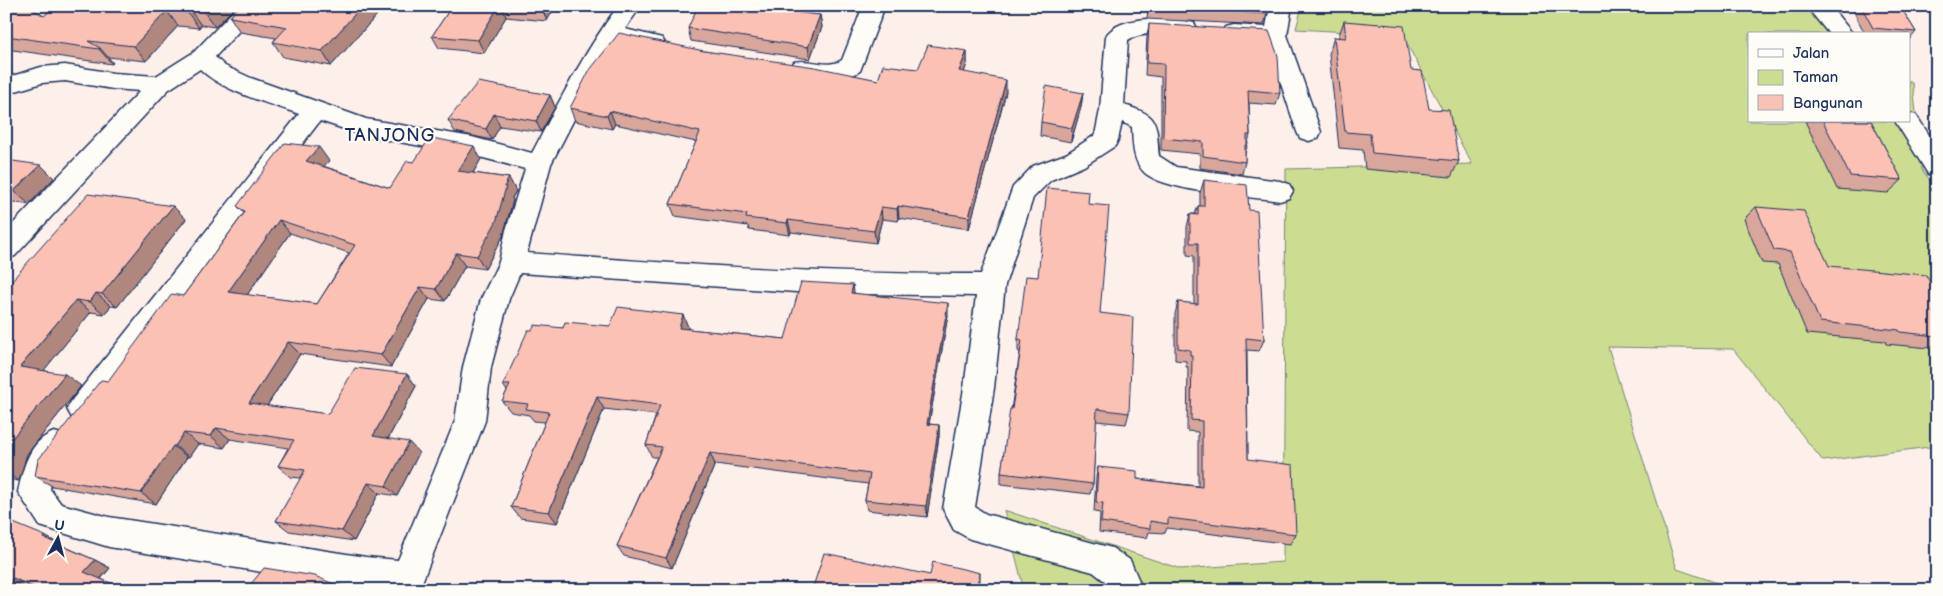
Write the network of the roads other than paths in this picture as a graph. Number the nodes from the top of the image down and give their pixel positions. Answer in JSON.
{"nodes":[{"id":1,"x":251,"y":6,"type":"edge"},
{"id":2,"x":630,"y":6,"type":"edge"},
{"id":3,"x":874,"y":6,"type":"edge"},
{"id":4,"x":1281,"y":6,"type":"edge"},
{"id":5,"x":1817,"y":6,"type":"edge"},
{"id":6,"x":1840,"y":32,"type":"edge"},
{"id":7,"x":610,"y":33,"type":"junction"},
{"id":8,"x":1276,"y":35,"type":"junction"},
{"id":9,"x":674,"y":48,"type":"edge"},
{"id":10,"x":202,"y":57,"type":"junction"},
{"id":11,"x":782,"y":65,"type":"edge"},
{"id":12,"x":160,"y":84,"type":"junction"},
{"id":13,"x":7,"y":87,"type":"edge"},
{"id":14,"x":1112,"y":110,"type":"junction"},
{"id":15,"x":315,"y":111,"type":"junction"},
{"id":16,"x":1909,"y":122,"type":"edge"},
{"id":17,"x":1309,"y":132,"type":"dead end"},
{"id":18,"x":540,"y":164,"type":"junction"},
{"id":19,"x":1937,"y":167,"type":"edge"},
{"id":20,"x":1280,"y":192,"type":"dead end"},
{"id":21,"x":6,"y":249,"type":"edge"},
{"id":22,"x":512,"y":262,"type":"junction"},
{"id":23,"x":991,"y":285,"type":"junction"},
{"id":24,"x":404,"y":583,"type":"edge"},
{"id":25,"x":1126,"y":590,"type":"edge"}],
"edges":[{"from":1,"to":10,"type":"street"},
{"from":2,"to":7,"type":"street"},
{"from":3,"to":11,"type":"street"},
{"from":4,"to":8,"type":"street"},
{"from":5,"to":6,"type":"street"},
{"from":7,"to":9,"type":"street"},
{"from":7,"to":18,"type":"street"},
{"from":8,"to":14,"type":"street"},
{"from":8,"to":17,"type":"street"},
{"from":10,"to":12,"type":"street"},
{"from":10,"to":15,"type":"street"},
{"from":12,"to":13,"type":"street"},
{"from":12,"to":21,"type":"street"},
{"from":14,"to":20,"type":"street"},
{"from":14,"to":23,"type":"street"},
{"from":15,"to":18,"type":"street"},
{"from":15,"to":24,"type":"street"},
{"from":16,"to":19,"type":"street"},
{"from":18,"to":22,"type":"street"},
{"from":22,"to":23,"type":"street"},
{"from":22,"to":24,"type":"street"},
{"from":23,"to":25,"type":"street"}]}
